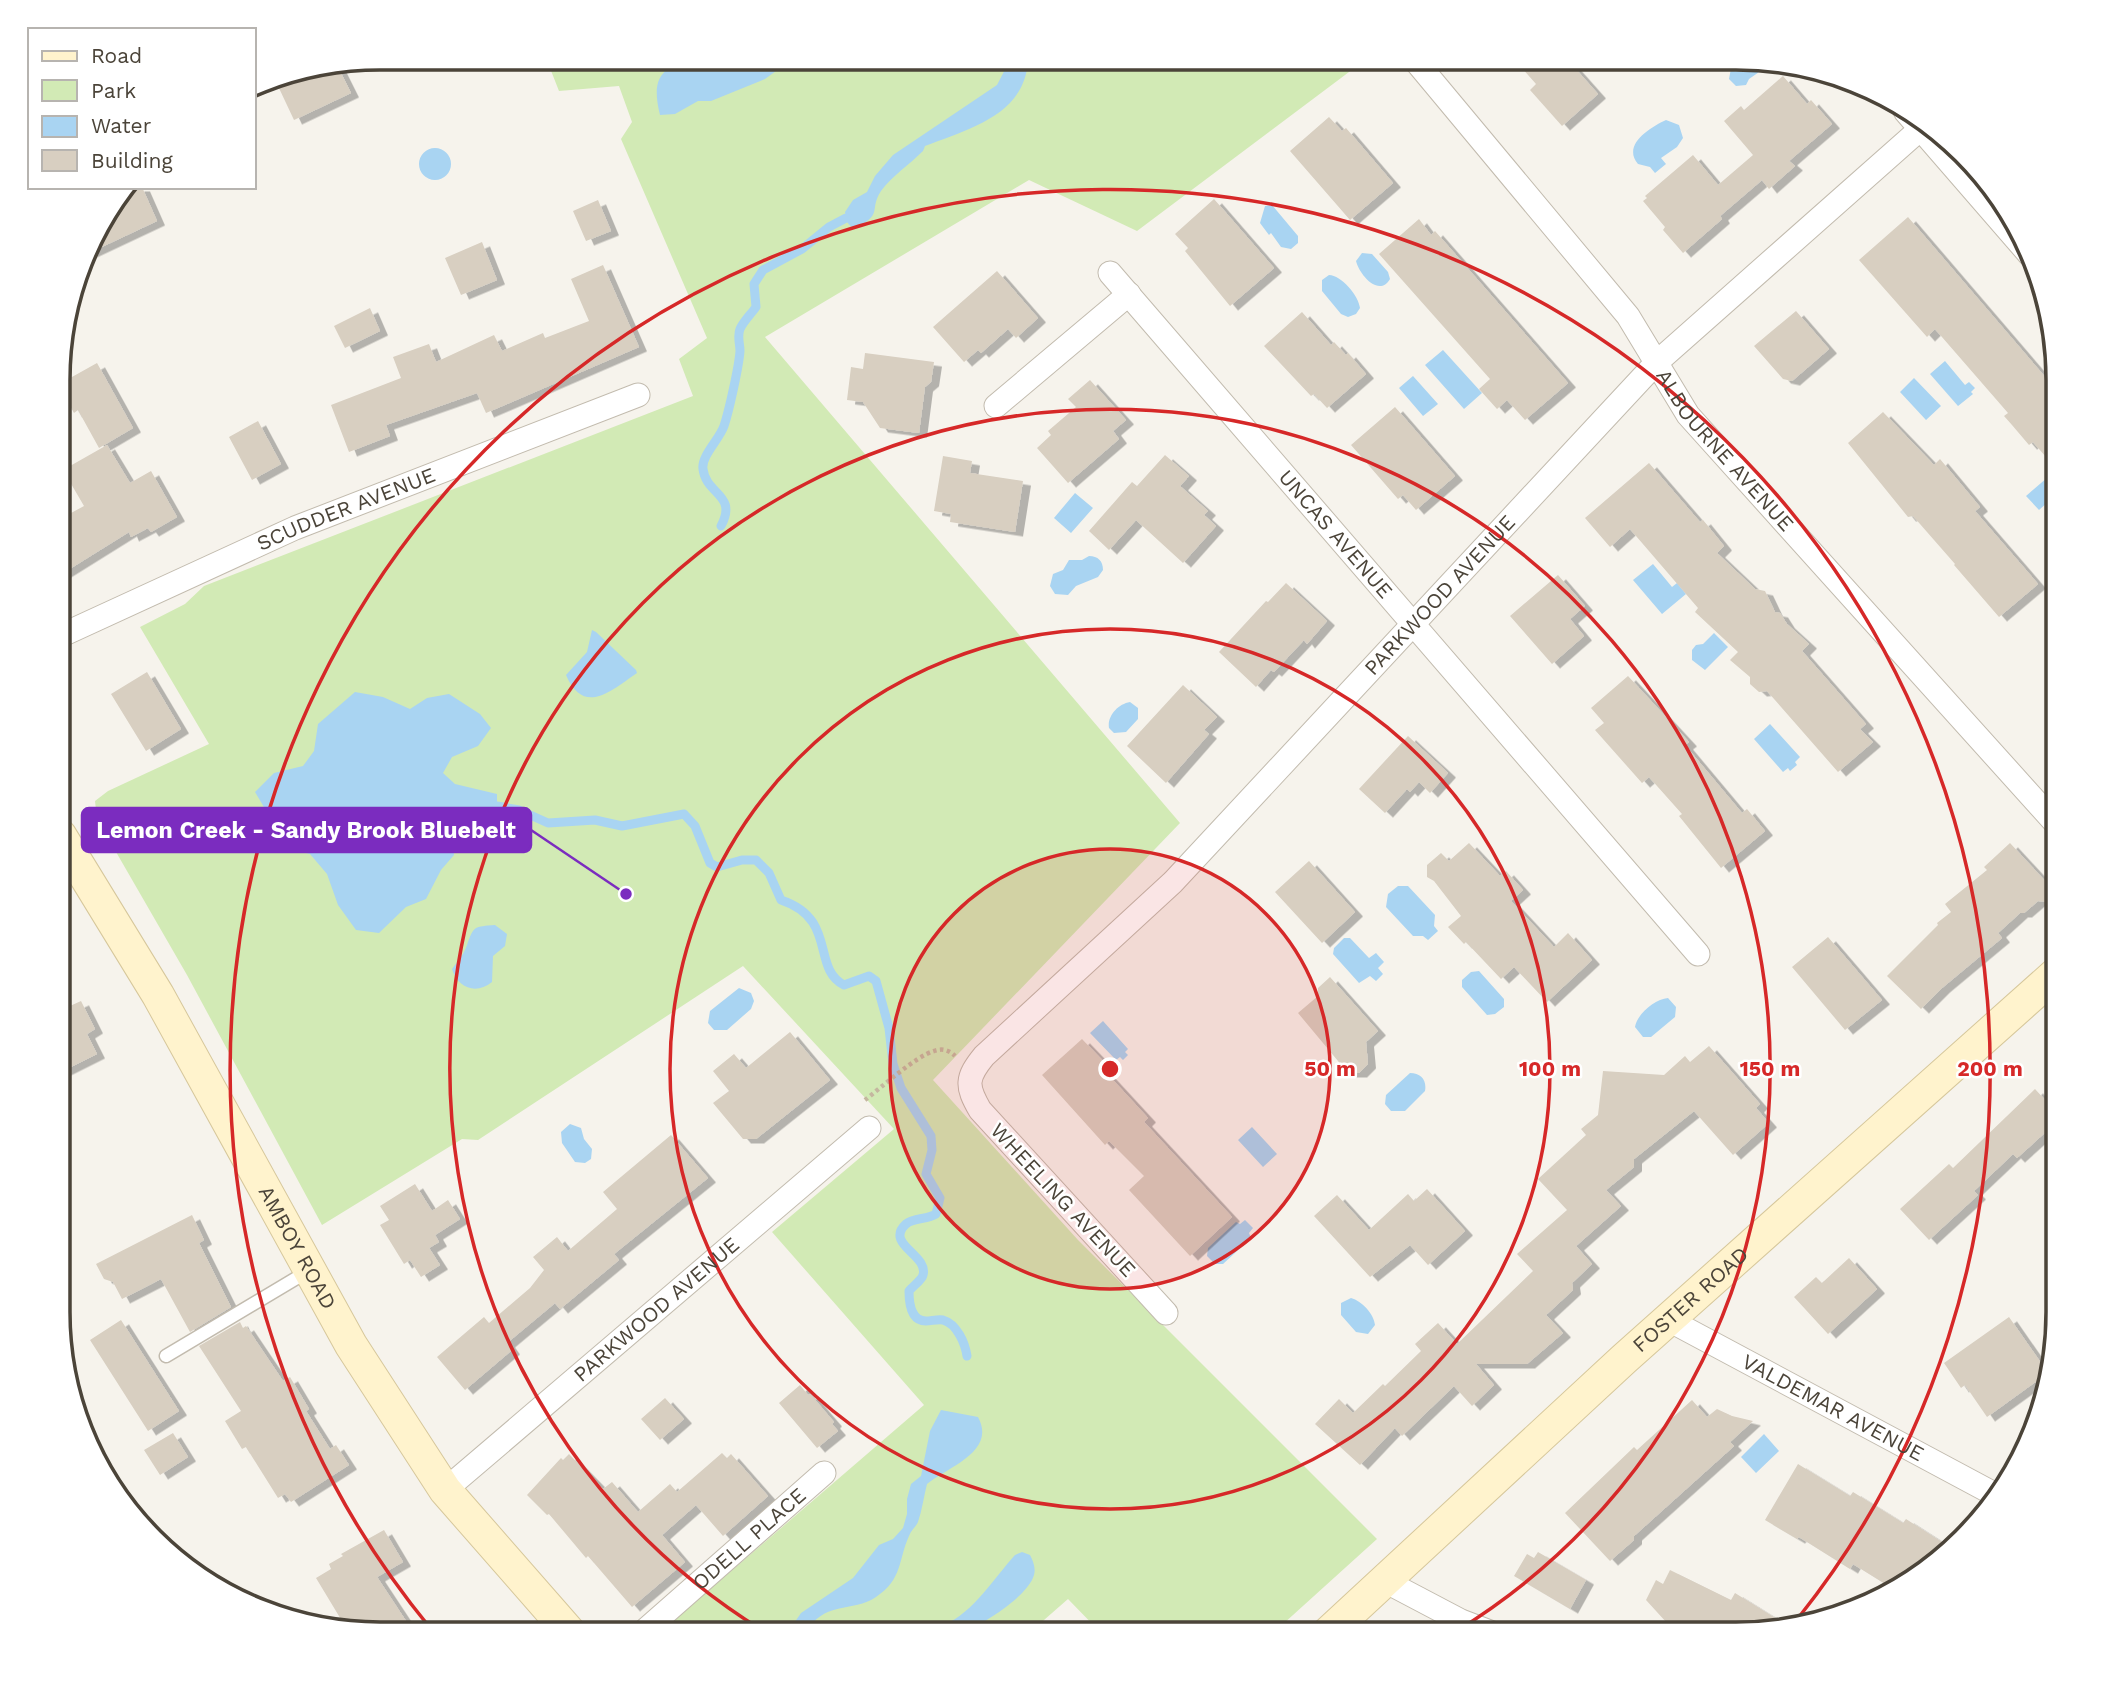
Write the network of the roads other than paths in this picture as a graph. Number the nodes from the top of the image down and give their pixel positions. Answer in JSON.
{"nodes":[{"id":1,"x":1423,"y":70,"type":"edge"},
{"id":2,"x":1919,"y":130,"type":"edge"},
{"id":3,"x":1942,"y":149,"type":"edge"},
{"id":4,"x":2002,"y":221,"type":"edge"},
{"id":5,"x":1110,"y":272,"type":"dead end"},
{"id":6,"x":1129,"y":294,"type":"junction"},
{"id":7,"x":1656,"y":363,"type":"junction"},
{"id":8,"x":638,"y":395,"type":"dead end"},
{"id":9,"x":996,"y":407,"type":"dead end"},
{"id":10,"x":1413,"y":625,"type":"junction"},
{"id":11,"x":70,"y":631,"type":"edge"},
{"id":12,"x":2046,"y":813,"type":"edge"},
{"id":13,"x":70,"y":851,"type":"edge"},
{"id":14,"x":1698,"y":954,"type":"dead end"},
{"id":15,"x":2046,"y":983,"type":"edge"},
{"id":16,"x":968,"y":1083,"type":"joint"},
{"id":17,"x":869,"y":1128,"type":"dead end"},
{"id":18,"x":310,"y":1270,"type":"junction"},
{"id":19,"x":1166,"y":1313,"type":"dead end"},
{"id":20,"x":1669,"y":1320,"type":"junction"},
{"id":21,"x":166,"y":1356,"type":"dead end"},
{"id":22,"x":824,"y":1473,"type":"dead end"},
{"id":23,"x":445,"y":1490,"type":"junction"},
{"id":24,"x":1989,"y":1491,"type":"edge"},
{"id":25,"x":1385,"y":1581,"type":"junction"},
{"id":26,"x":560,"y":1622,"type":"edge"},
{"id":27,"x":655,"y":1622,"type":"edge"},
{"id":28,"x":1340,"y":1622,"type":"edge"},
{"id":29,"x":1466,"y":1622,"type":"edge"}],
"edges":[{"from":1,"to":7,"type":"street","name":"ALBOURNE AVENUE"},
{"from":2,"to":7,"type":"street","name":"PARKWOOD AVENUE"},
{"from":3,"to":4,"type":"street"},
{"from":5,"to":6,"type":"street","name":"UNCAS AVENUE"},
{"from":6,"to":9,"type":"street"},
{"from":6,"to":10,"type":"street","name":"UNCAS AVENUE"},
{"from":7,"to":10,"type":"street","name":"PARKWOOD AVENUE"},
{"from":7,"to":12,"type":"street","name":"ALBOURNE AVENUE"},
{"from":8,"to":11,"type":"street","name":"SCUDDER AVENUE"},
{"from":10,"to":14,"type":"street","name":"UNCAS AVENUE"},
{"from":10,"to":16,"type":"street","name":"PARKWOOD AVENUE"},
{"from":13,"to":18,"type":"street","name":"AMBOY ROAD"},
{"from":15,"to":20,"type":"street","name":"FOSTER ROAD"},
{"from":16,"to":19,"type":"street","name":"WHEELING AVENUE"},
{"from":17,"to":23,"type":"street","name":"PARKWOOD AVENUE"},
{"from":18,"to":21,"type":"lane"},
{"from":18,"to":23,"type":"street","name":"AMBOY ROAD"},
{"from":20,"to":24,"type":"street","name":"VALDEMAR AVENUE"},
{"from":20,"to":25,"type":"street","name":"FOSTER ROAD"},
{"from":22,"to":27,"type":"street","name":"ODELL PLACE"},
{"from":23,"to":26,"type":"street","name":"AMBOY ROAD"},
{"from":25,"to":28,"type":"street","name":"FOSTER ROAD"},
{"from":25,"to":29,"type":"street"}]}
